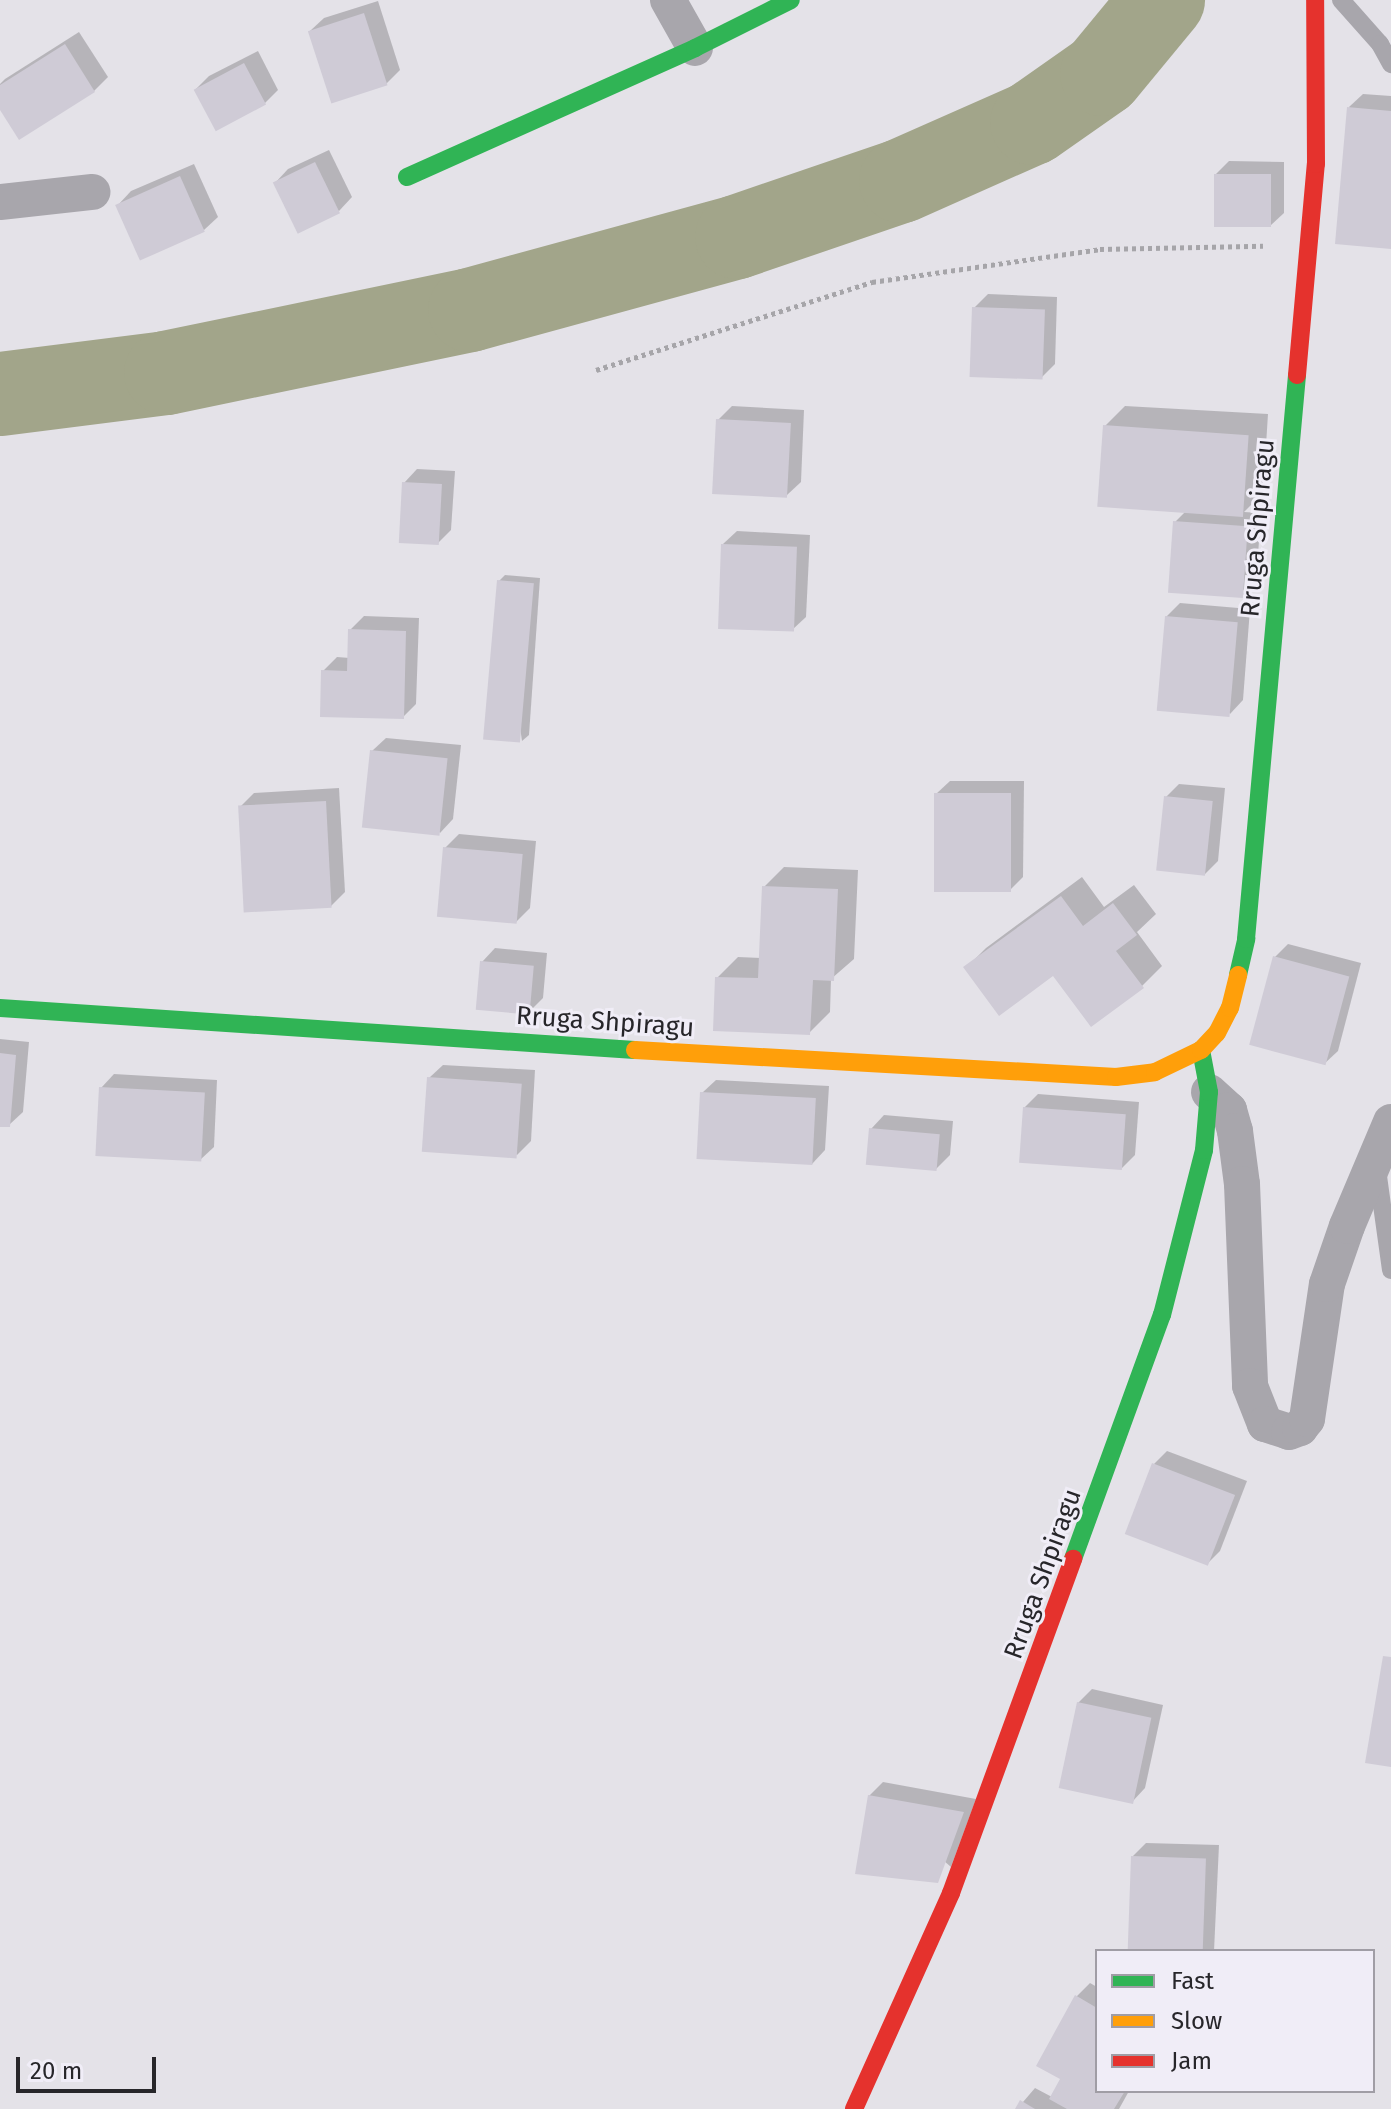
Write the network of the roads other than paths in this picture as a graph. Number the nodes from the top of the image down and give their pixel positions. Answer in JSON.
{"nodes":[{"id":1,"x":668,"y":0,"type":"edge"},
{"id":2,"x":791,"y":0,"type":"edge"},
{"id":3,"x":1315,"y":0,"type":"edge"},
{"id":4,"x":1341,"y":0,"type":"edge"},
{"id":5,"x":695,"y":48,"type":"junction"},
{"id":6,"x":1391,"y":64,"type":"edge"},
{"id":7,"x":407,"y":177,"type":"dead end"},
{"id":8,"x":92,"y":192,"type":"dead end"},
{"id":9,"x":0,"y":202,"type":"edge"},
{"id":10,"x":0,"y":1008,"type":"edge"},
{"id":11,"x":1201,"y":1050,"type":"junction"},
{"id":12,"x":1209,"y":1092,"type":"junction"},
{"id":13,"x":1391,"y":1122,"type":"edge"},
{"id":14,"x":1375,"y":1155,"type":"junction"},
{"id":15,"x":1391,"y":1270,"type":"edge"},
{"id":16,"x":856,"y":2103,"type":"edge"}],
"edges":[{"from":1,"to":5,"type":"street"},
{"from":2,"to":5,"type":"street"},
{"from":3,"to":11,"type":"street","name":"Rruga Shpiragu"},
{"from":4,"to":6,"type":"lane"},
{"from":5,"to":7,"type":"street"},
{"from":8,"to":9,"type":"street"},
{"from":10,"to":11,"type":"street","name":"Rruga Shpiragu"},
{"from":11,"to":12,"type":"street","name":"Rruga Shpiragu"},
{"from":12,"to":14,"type":"street"},
{"from":12,"to":16,"type":"street","name":"Rruga Shpiragu"},
{"from":13,"to":14,"type":"street"},
{"from":14,"to":15,"type":"lane"}]}
